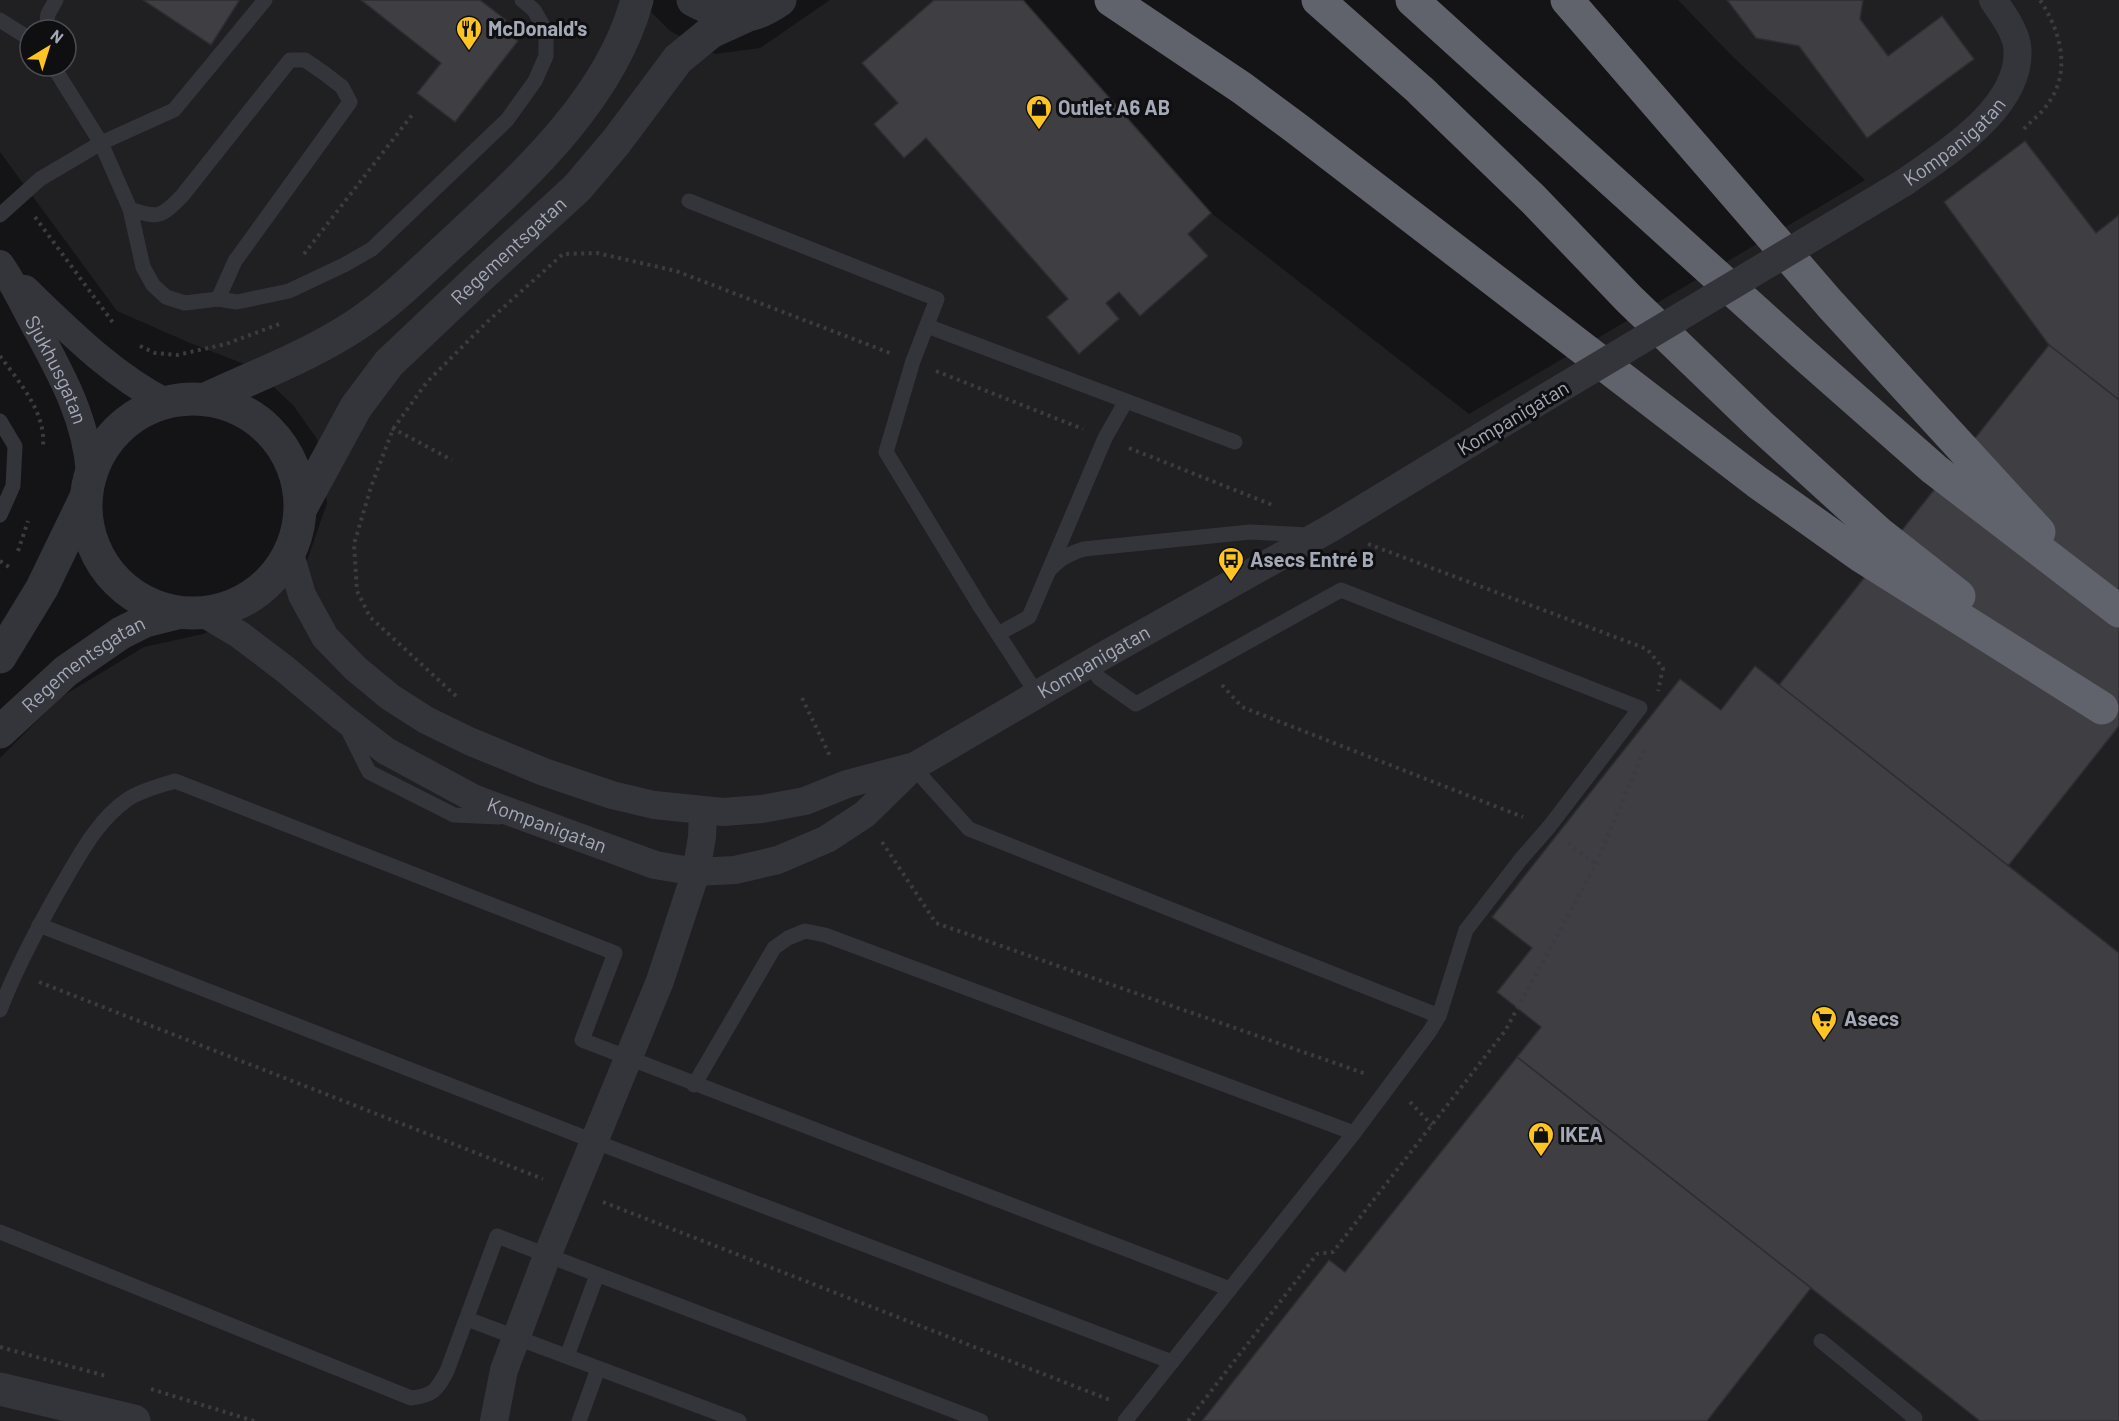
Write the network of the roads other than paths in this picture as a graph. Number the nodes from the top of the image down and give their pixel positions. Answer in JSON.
{"nodes":[{"id":1,"x":56,"y":0,"type":"edge"},
{"id":2,"x":522,"y":0,"type":"edge"},
{"id":3,"x":637,"y":0,"type":"edge"},
{"id":4,"x":693,"y":0,"type":"edge"},
{"id":5,"x":780,"y":0,"type":"edge"},
{"id":6,"x":1111,"y":0,"type":"edge"},
{"id":7,"x":1318,"y":0,"type":"edge"},
{"id":8,"x":1412,"y":0,"type":"edge"},
{"id":9,"x":1567,"y":0,"type":"edge"},
{"id":10,"x":1993,"y":0,"type":"edge"},
{"id":11,"x":264,"y":1,"type":"edge"},
{"id":12,"x":744,"y":17,"type":"junction"},
{"id":13,"x":48,"y":18,"type":"edge"},
{"id":14,"x":0,"y":20,"type":"edge"},
{"id":15,"x":18,"y":31,"type":"edge"},
{"id":16,"x":60,"y":78,"type":"edge"},
{"id":17,"x":101,"y":143,"type":"junction"},
{"id":18,"x":689,"y":201,"type":"dead end"},
{"id":19,"x":130,"y":209,"type":"junction"},
{"id":20,"x":0,"y":215,"type":"edge"},
{"id":21,"x":3,"y":268,"type":"edge"},
{"id":22,"x":218,"y":299,"type":"junction"},
{"id":23,"x":927,"y":326,"type":"junction"},
{"id":24,"x":206,"y":399,"type":"junction"},
{"id":25,"x":1126,"y":401,"type":"junction"},
{"id":26,"x":165,"y":402,"type":"junction"},
{"id":27,"x":0,"y":421,"type":"edge"},
{"id":28,"x":1235,"y":442,"type":"dead end"},
{"id":29,"x":88,"y":485,"type":"junction"},
{"id":30,"x":301,"y":508,"type":"junction"},
{"id":31,"x":0,"y":516,"type":"edge"},
{"id":32,"x":1324,"y":532,"type":"junction"},
{"id":33,"x":290,"y":554,"type":"junction"},
{"id":34,"x":1048,"y":572,"type":"junction"},
{"id":35,"x":2092,"y":591,"type":"junction"},
{"id":36,"x":2119,"y":611,"type":"edge"},
{"id":37,"x":191,"y":614,"type":"junction"},
{"id":38,"x":998,"y":634,"type":"junction"},
{"id":39,"x":0,"y":657,"type":"edge"},
{"id":40,"x":1089,"y":664,"type":"junction"},
{"id":41,"x":1037,"y":694,"type":"junction"},
{"id":42,"x":2110,"y":715,"type":"edge"},
{"id":43,"x":0,"y":732,"type":"edge"},
{"id":44,"x":913,"y":766,"type":"junction"},
{"id":45,"x":703,"y":811,"type":"junction"},
{"id":46,"x":696,"y":872,"type":"junction"},
{"id":47,"x":39,"y":925,"type":"junction"},
{"id":48,"x":0,"y":1010,"type":"edge"},
{"id":49,"x":1440,"y":1016,"type":"junction"},
{"id":50,"x":629,"y":1059,"type":"junction"},
{"id":51,"x":694,"y":1085,"type":"junction"},
{"id":52,"x":1354,"y":1132,"type":"junction"},
{"id":53,"x":596,"y":1142,"type":"junction"},
{"id":54,"x":0,"y":1232,"type":"edge"},
{"id":55,"x":548,"y":1256,"type":"junction"},
{"id":56,"x":597,"y":1275,"type":"junction"},
{"id":57,"x":1230,"y":1288,"type":"junction"},
{"id":58,"x":467,"y":1319,"type":"junction"},
{"id":59,"x":517,"y":1337,"type":"junction"},
{"id":60,"x":1821,"y":1341,"type":"dead end"},
{"id":61,"x":567,"y":1356,"type":"junction"},
{"id":62,"x":1172,"y":1362,"type":"junction"},
{"id":63,"x":598,"y":1369,"type":"junction"},
{"id":64,"x":504,"y":1370,"type":"junction"},
{"id":65,"x":0,"y":1389,"type":"edge"},
{"id":66,"x":134,"y":1421,"type":"edge"},
{"id":67,"x":473,"y":1421,"type":"edge"},
{"id":68,"x":494,"y":1421,"type":"edge"},
{"id":69,"x":579,"y":1421,"type":"edge"},
{"id":70,"x":739,"y":1421,"type":"edge"},
{"id":71,"x":981,"y":1421,"type":"edge"},
{"id":72,"x":1125,"y":1421,"type":"edge"},
{"id":73,"x":1913,"y":1421,"type":"edge"}],
"edges":[{"from":1,"to":13,"type":"lane"},
{"from":2,"to":22,"type":"lane"},
{"from":3,"to":24,"type":"street"},
{"from":4,"to":12,"type":"street"},
{"from":5,"to":12,"type":"street","name":"Regementsgatan"},
{"from":6,"to":42,"type":"highway"},
{"from":7,"to":42,"type":"highway"},
{"from":8,"to":35,"type":"highway"},
{"from":9,"to":35,"type":"highway"},
{"from":10,"to":32,"type":"street","name":"Kompanigatan","bridge":true},
{"from":11,"to":17,"type":"lane"},
{"from":12,"to":30,"type":"street","name":"Regementsgatan"},
{"from":14,"to":15,"type":"lane"},
{"from":16,"to":17,"type":"lane"},
{"from":17,"to":19,"type":"lane"},
{"from":17,"to":20,"type":"lane"},
{"from":18,"to":23,"type":"lane"},
{"from":19,"to":22,"type":"lane"},
{"from":19,"to":22,"type":"lane"},
{"from":21,"to":26,"type":"street","name":"Sjukhusgatan"},
{"from":21,"to":29,"type":"street","name":"Sjukhusgatan"},
{"from":23,"to":25,"type":"lane"},
{"from":23,"to":38,"type":"lane"},
{"from":24,"to":26,"type":"street"},
{"from":24,"to":30,"type":"street"},
{"from":25,"to":28,"type":"lane"},
{"from":25,"to":34,"type":"lane"},
{"from":26,"to":29,"type":"street"},
{"from":27,"to":31,"type":"lane"},
{"from":29,"to":37,"type":"street"},
{"from":29,"to":39,"type":"street"},
{"from":30,"to":33,"type":"street","name":"Regementsgatan"},
{"from":32,"to":34,"type":"lane"},
{"from":32,"to":40,"type":"street","name":"Kompanigatan"},
{"from":33,"to":37,"type":"street","name":"Regementsgatan"},
{"from":33,"to":45,"type":"street","name":"Kompanigatan"},
{"from":34,"to":38,"type":"lane"},
{"from":35,"to":36,"type":"highway"},
{"from":37,"to":43,"type":"street","name":"Regementsgatan"},
{"from":37,"to":46,"type":"street","name":"Kompanigatan"},
{"from":38,"to":41,"type":"lane"},
{"from":40,"to":41,"type":"street","name":"Kompanigatan"},
{"from":40,"to":49,"type":"lane"},
{"from":41,"to":44,"type":"street","name":"Kompanigatan"},
{"from":44,"to":45,"type":"street","name":"Kompanigatan"},
{"from":44,"to":46,"type":"street","name":"Kompanigatan"},
{"from":44,"to":49,"type":"lane"},
{"from":45,"to":46,"type":"street"},
{"from":46,"to":50,"type":"street"},
{"from":47,"to":48,"type":"lane"},
{"from":47,"to":50,"type":"lane"},
{"from":47,"to":53,"type":"lane"},
{"from":49,"to":52,"type":"lane"},
{"from":50,"to":51,"type":"lane"},
{"from":50,"to":53,"type":"street"},
{"from":51,"to":52,"type":"lane"},
{"from":51,"to":57,"type":"lane"},
{"from":52,"to":57,"type":"lane"},
{"from":53,"to":55,"type":"street"},
{"from":53,"to":62,"type":"lane"},
{"from":54,"to":58,"type":"lane"},
{"from":55,"to":56,"type":"lane"},
{"from":55,"to":58,"type":"lane"},
{"from":55,"to":59,"type":"street"},
{"from":56,"to":61,"type":"lane"},
{"from":56,"to":71,"type":"lane"},
{"from":57,"to":62,"type":"lane"},
{"from":58,"to":59,"type":"lane"},
{"from":59,"to":61,"type":"lane"},
{"from":59,"to":64,"type":"street"},
{"from":60,"to":73,"type":"lane"},
{"from":61,"to":63,"type":"lane"},
{"from":62,"to":72,"type":"lane"},
{"from":63,"to":69,"type":"lane"},
{"from":63,"to":70,"type":"lane"},
{"from":64,"to":67,"type":"street"},
{"from":64,"to":68,"type":"street"},
{"from":65,"to":66,"type":"street"}]}
